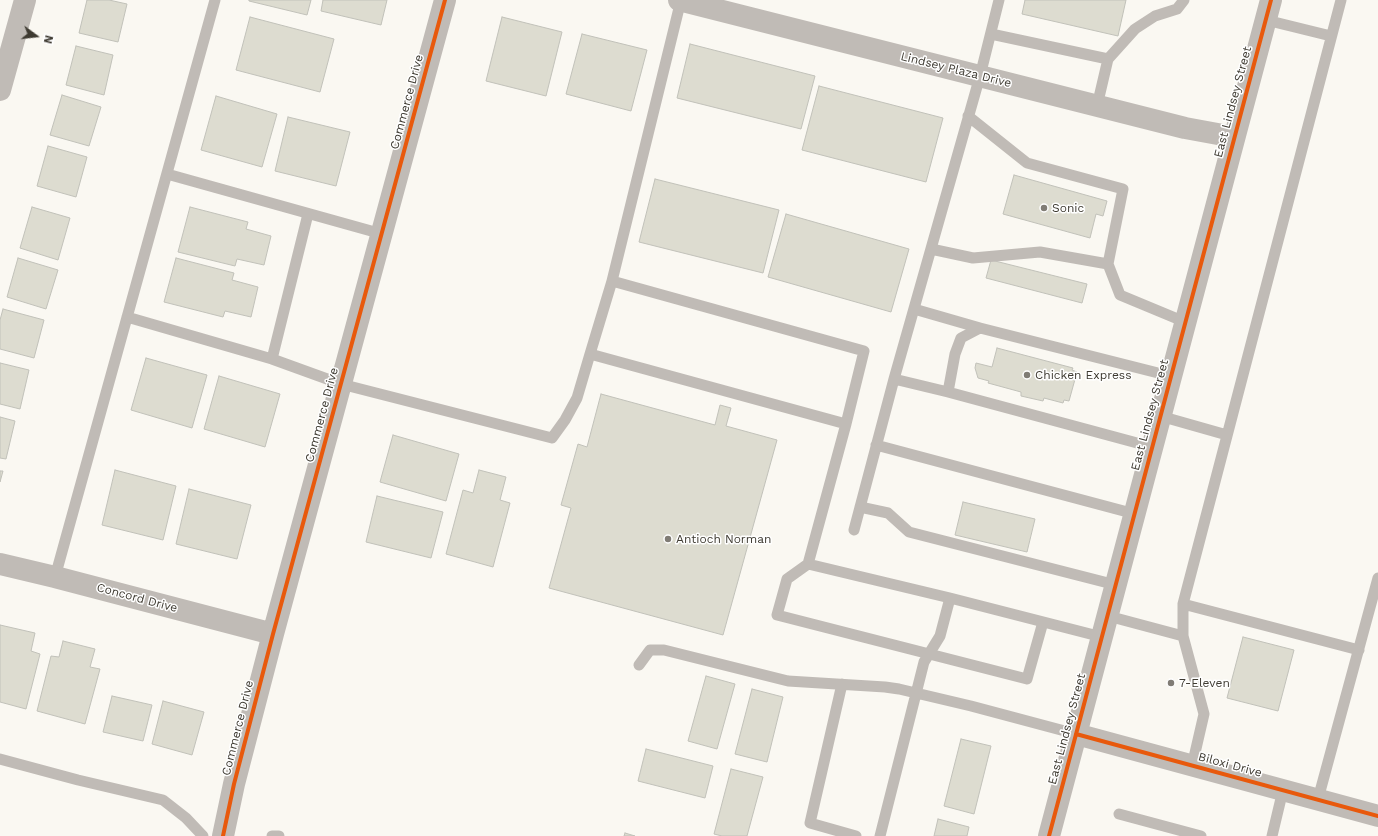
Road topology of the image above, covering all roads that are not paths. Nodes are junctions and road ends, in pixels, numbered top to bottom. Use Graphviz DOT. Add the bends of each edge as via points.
graph roads {
  1 [pos="25,0"];
  2 [pos="216,0"];
  3 [pos="445,0"];
  4 [pos="680,0"];
  5 [pos="999,0"];
  6 [pos="1184,0"];
  7 [pos="1341,0"];
  8 [pos="1268,10"];
  9 [pos="990,34"];
  10 [pos="1332,36"];
  11 [pos="1108,59"];
  12 [pos="980,76"];
  13 [pos="0,90"];
  14 [pos="1097,106"];
  15 [pos="968,116"];
  16 [pos="1234,137"];
  17 [pos="167,174"];
  18 [pos="308,214"];
  19 [pos="382,234"];
  20 [pos="931,249"];
  21 [pos="1108,264"];
  22 [pos="612,281"];
  23 [pos="914,309"];
  24 [pos="127,317"];
  25 [pos="1185,322"];
  26 [pos="980,328"];
  27 [pos="590,354"];
  28 [pos="272,360"];
  29 [pos="1170,376"];
  30 [pos="894,379"];
  31 [pos="341,384"];
  32 [pos="948,392"];
  33 [pos="1160,416"];
  34 [pos="846,424"];
  35 [pos="1227,435"];
  36 [pos="876,446"];
  37 [pos="1152,447"];
  38 [pos="860,507"];
  39 [pos="1135,514"];
  40 [pos="854,530"];
  41 [pos="0,564"];
  42 [pos="808,564"];
  43 [pos="55,576"];
  44 [pos="1378,578"];
  45 [pos="1116,585"];
  46 [pos="950,598"];
  47 [pos="1182,604"];
  48 [pos="1108,616"];
  49 [pos="1043,622"];
  50 [pos="273,634"];
  51 [pos="1183,636"];
  52 [pos="1102,638"];
  53 [pos="1358,650"];
  54 [pos="929,654"];
  55 [pos="639,665"];
  56 [pos="842,684"];
  57 [pos="915,693"];
  58 [pos="1076,734"];
  59 [pos="0,759"];
  60 [pos="1192,766"];
  61 [pos="1283,790"];
  62 [pos="1318,799"];
  63 [pos="1119,814"];
  64 [pos="1378,816"];
  65 [pos="202,836"];
  66 [pos="223,836"];
  67 [pos="272,836"];
  68 [pos="279,836"];
  69 [pos="856,836"];
  70 [pos="880,836"];
  71 [pos="1049,836"];
  72 [pos="1201,836"];
  73 [pos="1272,836"];
  1 -- 13 [label="street"];
  2 -- 17 [label="lane"];
  3 -- 19 [label="street, Commerce Drive"];
  4 -- 12 [label="street, Lindsey Plaza Drive"];
  4 -- 22 [label="lane"];
  5 -- 9 [label="lane"];
  6 -- 11 [label="lane" via="1177,9 1155,16 1135,28"];
  7 -- 10 [label="lane"];
  8 -- 10 [label="lane"];
  8 -- 16 [label="street, East Lindsey Street"];
  9 -- 11 [label="lane"];
  9 -- 12 [label="lane"];
  10 -- 35 [label="lane"];
  11 -- 14 [label="lane"];
  12 -- 14 [label="street, Lindsey Plaza Drive"];
  12 -- 15 [label="lane"];
  14 -- 16 [label="street, Lindsey Plaza Drive"];
  15 -- 20 [label="lane"];
  15 -- 21 [label="lane" via="1028,164 1124,189"];
  16 -- 25 [label="street, East Lindsey Street"];
  17 -- 18 [label="lane"];
  17 -- 24 [label="lane"];
  18 -- 19 [label="lane"];
  18 -- 28 [label="lane"];
  19 -- 31 [label="street, Commerce Drive"];
  20 -- 21 [label="lane" via="973,258 1040,252"];
  20 -- 23 [label="lane"];
  21 -- 25 [label="lane" via="1120,295"];
  22 -- 27 [label="lane"];
  22 -- 34 [label="lane" via="864,351"];
  23 -- 26 [label="lane"];
  23 -- 30 [label="lane"];
  24 -- 28 [label="lane"];
  24 -- 43 [label="lane"];
  25 -- 29 [label="street, East Lindsey Street"];
  26 -- 29 [label="lane"];
  26 -- 32 [label="lane" via="961,338 955,354"];
  27 -- 31 [label="lane" via="576,398 552,438"];
  27 -- 34 [label="lane"];
  28 -- 31 [label="lane"];
  29 -- 33 [label="street, East Lindsey Street"];
  30 -- 32 [label="lane"];
  30 -- 36 [label="lane"];
  31 -- 50 [label="street, Commerce Drive"];
  32 -- 37 [label="lane"];
  33 -- 35 [label="lane"];
  33 -- 37 [label="street, East Lindsey Street"];
  34 -- 42 [label="lane"];
  35 -- 47 [label="lane"];
  36 -- 38 [label="lane"];
  36 -- 39 [label="lane"];
  37 -- 39 [label="street, East Lindsey Street"];
  38 -- 40 [label="lane"];
  38 -- 45 [label="lane" via="888,513 909,532"];
  39 -- 45 [label="street, East Lindsey Street"];
  41 -- 43 [label="street, Concord Drive"];
  42 -- 46 [label="lane"];
  42 -- 54 [label="lane" via="788,579 777,615"];
  43 -- 50 [label="street, Concord Drive"];
  44 -- 53 [label="lane"];
  45 -- 48 [label="street, East Lindsey Street"];
  46 -- 49 [label="lane"];
  46 -- 54 [label="lane" via="940,636"];
  47 -- 51 [label="lane"];
  47 -- 53 [label="lane"];
  48 -- 51 [label="lane"];
  48 -- 52 [label="street, East Lindsey Street"];
  49 -- 52 [label="lane"];
  49 -- 54 [label="lane" via="1028,679"];
  50 -- 66 [label="street, Commerce Drive"];
  51 -- 60 [label="lane" via="1204,714"];
  52 -- 58 [label="street, East Lindsey Street"];
  53 -- 62 [label="lane"];
  54 -- 57 [label="lane" via="924,662"];
  55 -- 56 [label="lane" via="650,650 664,650 788,681"];
  56 -- 57 [label="lane" via="885,687"];
  56 -- 69 [label="lane" via="810,823"];
  57 -- 58 [label="lane"];
  57 -- 70 [label="lane"];
  58 -- 60 [label="street, Biloxi Drive"];
  58 -- 71 [label="street, East Lindsey Street"];
  59 -- 65 [label="lane" via="163,800 186,818"];
  60 -- 61 [label="street, Biloxi Drive"];
  61 -- 62 [label="street, Biloxi Drive"];
  61 -- 73 [label="lane"];
  62 -- 64 [label="street, Biloxi Drive"];
  63 -- 72 [label="lane"];
  67 -- 68 [label="lane"];
}
